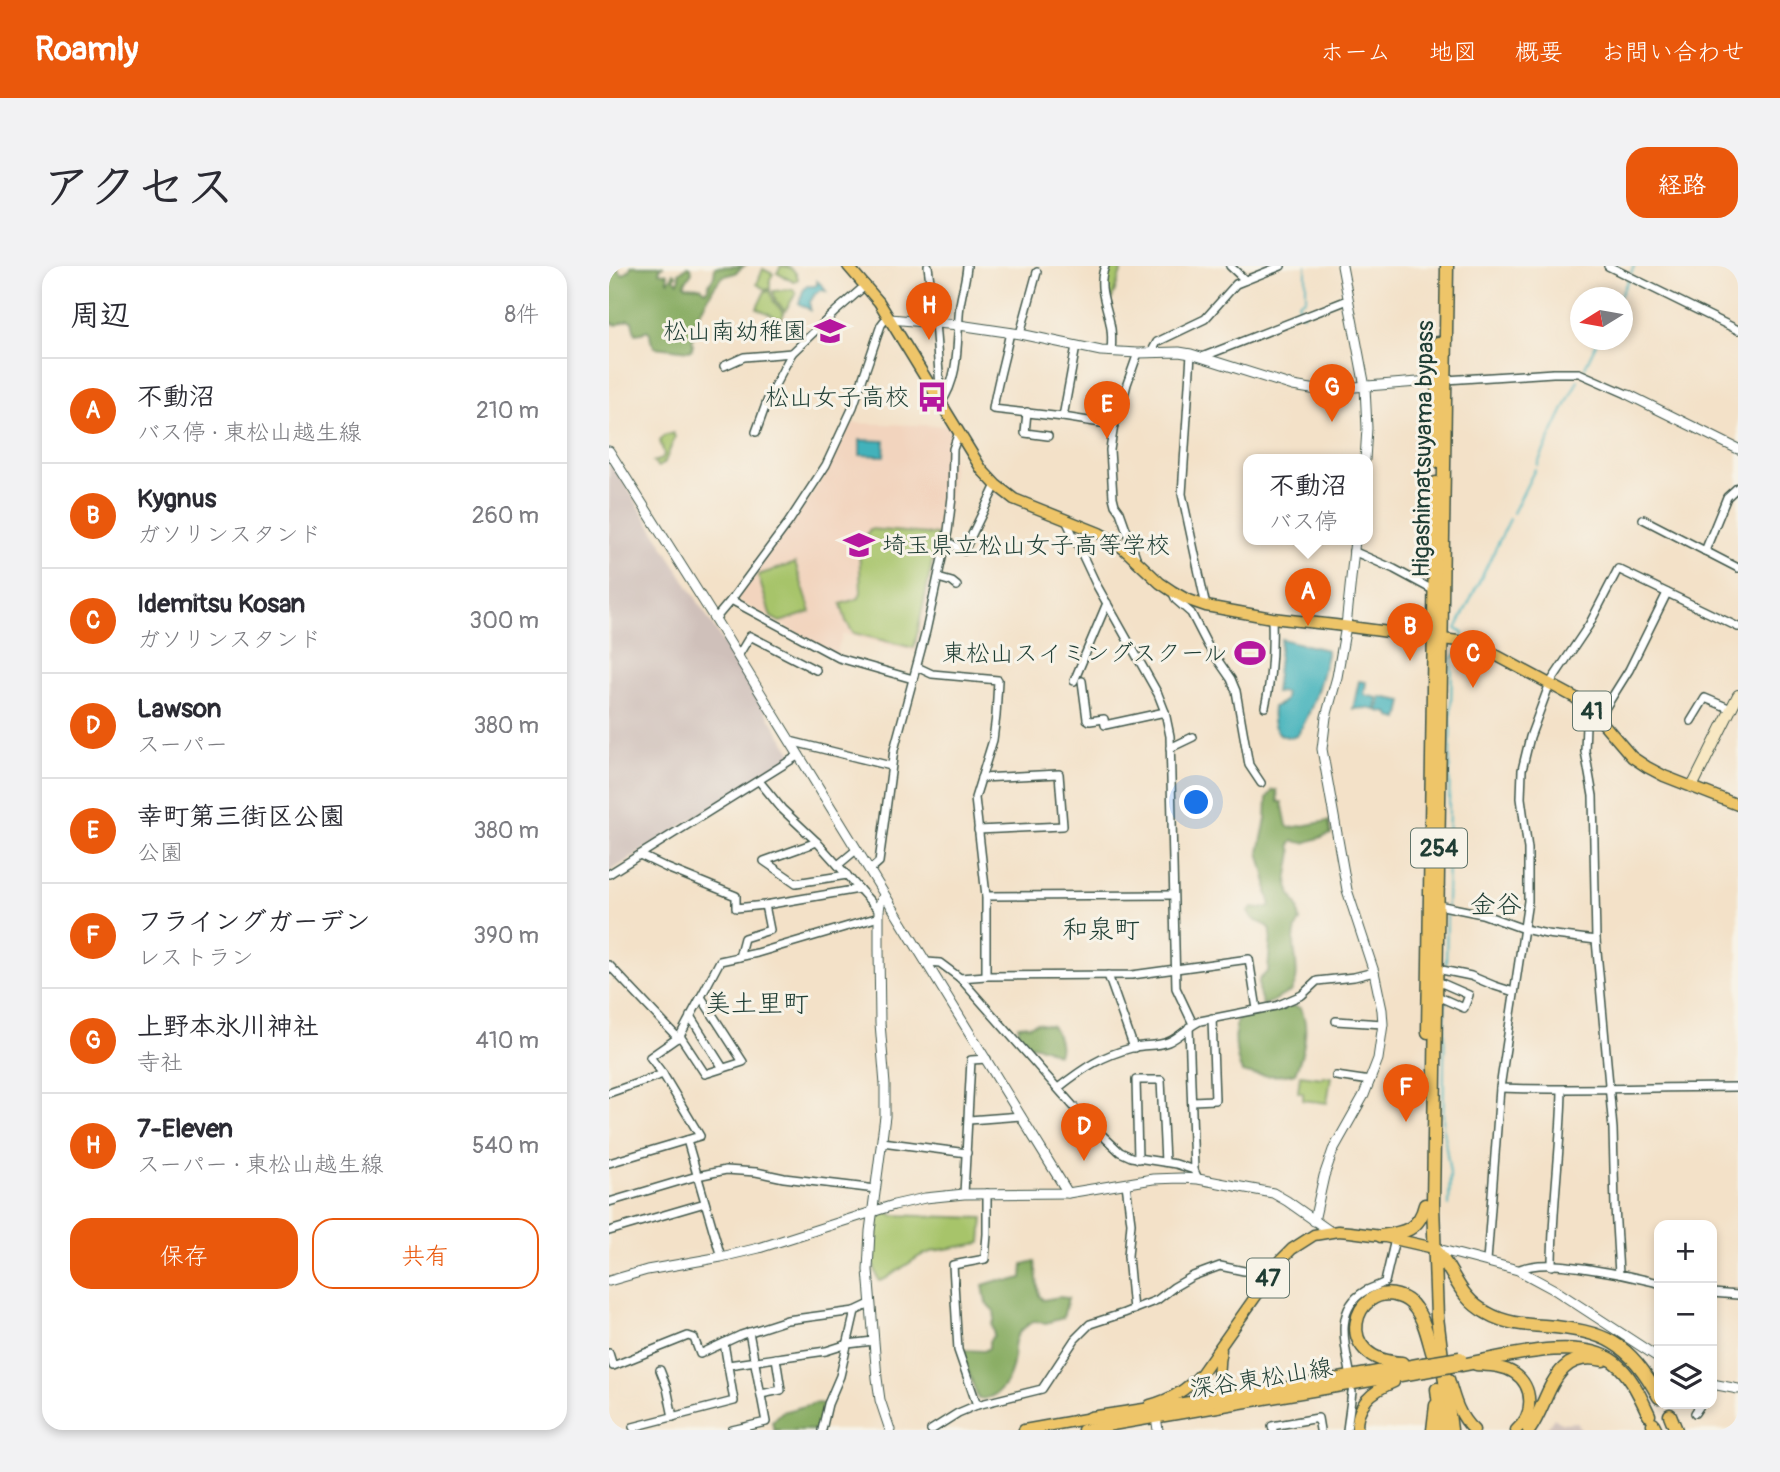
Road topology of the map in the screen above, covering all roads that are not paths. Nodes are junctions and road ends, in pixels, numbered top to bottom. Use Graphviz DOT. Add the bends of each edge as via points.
graph roads {
  1 [pos="848,266"];
  2 [pos="928,266"];
  3 [pos="967,266"];
  4 [pos="1105,266"];
  5 [pos="1230,266"];
  6 [pos="1280,266"];
  7 [pos="1342,266"];
  8 [pos="1439,266"];
  9 [pos="1447,266"];
  10 [pos="1608,266"];
  11 [pos="1037,272"];
  12 [pos="1245,279"];
  13 [pos="866,285"];
  14 [pos="1348,300"];
  15 [pos="890,319"];
  16 [pos="935,322"];
  17 [pos="959,325"];
  18 [pos="1738,330"];
  19 [pos="1015,333"];
  20 [pos="1076,346"];
  21 [pos="1111,352"];
  22 [pos="792,353"];
  23 [pos="1138,353"];
  24 [pos="1151,353"];
  25 [pos="1191,354"];
  26 [pos="1202,356"];
  27 [pos="724,366"];
  28 [pos="1441,380"];
  29 [pos="1365,387"];
  30 [pos="1629,395"];
  31 [pos="941,403"];
  32 [pos="1027,412"];
  33 [pos="1063,417"];
  34 [pos="1114,425"];
  35 [pos="756,432"];
  36 [pos="959,432"];
  37 [pos="1048,436"];
  38 [pos="1738,449"];
  39 [pos="609,451"];
  40 [pos="1365,454"];
  41 [pos="996,485"];
  42 [pos="1738,487"];
  43 [pos="1643,519"];
  44 [pos="1066,520"];
  45 [pos="946,541"];
  46 [pos="1354,545"];
  47 [pos="1353,551"];
  48 [pos="1705,551"];
  49 [pos="1137,561"];
  50 [pos="1738,568"];
  51 [pos="938,578"];
  52 [pos="957,586"];
  53 [pos="1433,590"];
  54 [pos="1172,591"];
  55 [pos="1667,593"];
  56 [pos="731,600"];
  57 [pos="1107,603"];
  58 [pos="1206,606"];
  59 [pos="1272,618"];
  60 [pos="715,619"];
  61 [pos="1346,626"];
  62 [pos="1738,627"];
  63 [pos="1437,638"];
  64 [pos="737,656"];
  65 [pos="917,667"];
  66 [pos="816,670"];
  67 [pos="913,679"];
  68 [pos="1551,683"];
  69 [pos="1738,695"];
  70 [pos="1265,707"];
  71 [pos="1731,709"];
  72 [pos="1590,710"];
  73 [pos="1165,712"];
  74 [pos="1599,719"];
  75 [pos="1691,721"];
  76 [pos="1193,737"];
  77 [pos="789,741"];
  78 [pos="1170,748"];
  79 [pos="799,755"];
  80 [pos="891,766"];
  81 [pos="981,778"];
  82 [pos="759,781"];
  83 [pos="1261,783"];
  84 [pos="1692,787"];
  85 [pos="1738,805"];
  86 [pos="978,830"];
  87 [pos="817,842"];
  88 [pos="856,850"];
  89 [pos="640,855"];
  90 [pos="838,865"];
  91 [pos="870,870"];
  92 [pos="609,874"];
  93 [pos="847,875"];
  94 [pos="859,889"];
  95 [pos="884,895"];
  96 [pos="1173,895"];
  97 [pos="986,896"];
  98 [pos="765,905"];
  99 [pos="1438,905"];
  100 [pos="879,914"];
  101 [pos="1524,929"];
  102 [pos="1595,940"];
  103 [pos="740,957"];
  104 [pos="926,962"];
  105 [pos="609,965"];
  106 [pos="1176,969"];
  107 [pos="1374,972"];
  108 [pos="1108,975"];
  109 [pos="1437,975"];
  110 [pos="986,976"];
  111 [pos="960,978"];
  112 [pos="1514,992"];
  113 [pos="701,996"];
  114 [pos="1437,996"];
  115 [pos="1257,1009"];
  116 [pos="690,1016"];
  117 [pos="1212,1018"];
  118 [pos="1336,1021"];
  119 [pos="1383,1024"];
  120 [pos="1191,1026"];
  121 [pos="679,1037"];
  122 [pos="1134,1048"];
  123 [pos="987,1059"];
  124 [pos="723,1068"];
  125 [pos="663,1074"];
  126 [pos="1336,1076"];
  127 [pos="1370,1081"];
  128 [pos="1738,1087"];
  129 [pos="1058,1088"];
  130 [pos="1500,1088"];
  131 [pos="1609,1089"];
  132 [pos="1562,1090"];
  133 [pos="609,1093"];
  134 [pos="1192,1101"];
  135 [pos="1021,1116"];
  136 [pos="969,1120"];
  137 [pos="687,1140"];
  138 [pos="882,1142"];
  139 [pos="967,1153"];
  140 [pos="1138,1159"];
  141 [pos="1165,1162"];
  142 [pos="609,1163"];
  143 [pos="1196,1175"];
  144 [pos="697,1176"];
  145 [pos="1126,1184"];
  146 [pos="876,1189"];
  147 [pos="1068,1193"];
  148 [pos="964,1194"];
  149 [pos="987,1194"];
  150 [pos="609,1202"];
  151 [pos="705,1203"];
  152 [pos="1425,1205"];
  153 [pos="873,1212"];
  154 [pos="1314,1221"];
  155 [pos="609,1231"];
  156 [pos="1331,1232"];
  157 [pos="1381,1236"];
  158 [pos="1395,1238"];
  159 [pos="1430,1247"];
  160 [pos="721,1257"];
  161 [pos="1487,1261"];
  162 [pos="1552,1266"];
  163 [pos="1518,1270"];
  164 [pos="1619,1274"];
  165 [pos="1269,1276"];
  166 [pos="609,1281"];
  167 [pos="1654,1282"];
  168 [pos="1717,1293"];
  169 [pos="1738,1295"];
  170 [pos="870,1304"];
  171 [pos="1133,1310"];
  172 [pos="855,1311"];
  173 [pos="749,1332"];
  174 [pos="873,1342"];
  175 [pos="724,1343"];
  176 [pos="848,1344"];
  177 [pos="1222,1344"];
  178 [pos="1436,1350"];
  179 [pos="609,1353"];
  180 [pos="1654,1355"];
  181 [pos="776,1358"];
  182 [pos="754,1361"];
  183 [pos="1461,1362"];
  184 [pos="728,1365"];
  185 [pos="1423,1368"];
  186 [pos="660,1370"];
  187 [pos="1350,1372"];
  188 [pos="1624,1372"];
  189 [pos="1646,1375"];
  190 [pos="1717,1385"];
  191 [pos="1437,1388"];
  192 [pos="1654,1389"];
  193 [pos="1738,1389"];
  194 [pos="1352,1392"];
  195 [pos="761,1394"];
  196 [pos="1220,1399"];
  197 [pos="977,1405"];
  198 [pos="1666,1409"];
  199 [pos="1698,1409"];
  200 [pos="1695,1413"];
  201 [pos="673,1416"];
  202 [pos="1156,1416"];
  203 [pos="1091,1418"];
  204 [pos="1653,1423"];
  205 [pos="1347,1429"];
  206 [pos="635,1430"];
  207 [pos="732,1430"];
  208 [pos="822,1430"];
  209 [pos="890,1430"];
  210 [pos="931,1430"];
  211 [pos="1024,1430"];
  212 [pos="1083,1430"];
  213 [pos="1159,1430"];
  214 [pos="1273,1430"];
  215 [pos="1320,1430"];
  216 [pos="1432,1430"];
  217 [pos="1443,1430"];
  218 [pos="1451,1430"];
  219 [pos="1474,1430"];
  220 [pos="1516,1430"];
  221 [pos="1529,1430"];
  222 [pos="1676,1430"];
  1 -- 13 [label="main road, 41"];
  2 -- 16 [label="street"];
  3 -- 17 [label="street"];
  4 -- 21 [label="street" via="1101,286 1111,325"];
  5 -- 12 [label="street"];
  6 -- 12 [label="street"];
  7 -- 14 [label="street"];
  8 -- 28 [label="highway, Higashimatsuyama bypass / 254"];
  9 -- 28 [label="highway, Higashimatsuyama bypass / 254"];
  10 -- 18 [label="street"];
  11 -- 19 [label="street"];
  12 -- 24 [label="street" via="1205,318 1157,342"];
  13 -- 15 [label="main road, 41"];
  13 -- 22 [label="street"];
  14 -- 26 [label="street"];
  14 -- 29 [label="street"];
  15 -- 16 [label="street"];
  15 -- 31 [label="main road, 41"];
  15 -- 56 [label="street" via="881,325 853,407 826,465"];
  16 -- 17 [label="street"];
  16 -- 31 [label="street"];
  17 -- 19 [label="street"];
  17 -- 31 [label="street" via="954,370"];
  19 -- 20 [label="street"];
  19 -- 32 [label="street" via="993,409"];
  20 -- 21 [label="street"];
  20 -- 33 [label="street"];
  21 -- 23 [label="street"];
  22 -- 27 [label="street" via="744,357"];
  22 -- 35 [label="street"];
  23 -- 24 [label="street"];
  23 -- 34 [label="street"];
  24 -- 25 [label="street"];
  25 -- 26 [label="street"];
  25 -- 58 [label="street" via="1182,494"];
  26 -- 29 [label="street" via="1307,389"];
  28 -- 29 [label="street"];
  28 -- 30 [label="street" via="1579,373"];
  28 -- 53 [label="highway, Higashimatsuyama bypass / 254"];
  28 -- 63 [label="highway, Higashimatsuyama bypass / 254"];
  29 -- 40 [label="street"];
  30 -- 38 [label="street"];
  31 -- 36 [label="main road, 41"];
  32 -- 33 [label="street"];
  32 -- 37 [label="street" via="1025,433"];
  33 -- 34 [label="street"];
  34 -- 49 [label="street" via="1110,450 1113,497"];
  36 -- 41 [label="main road, 41"];
  36 -- 45 [label="street" via="953,449"];
  39 -- 60 [label="street"];
  41 -- 44 [label="main road, 41" via="1014,499"];
  41 -- 45 [label="street" via="964,551"];
  42 -- 48 [label="street" via="1727,497"];
  43 -- 48 [label="street"];
  44 -- 49 [label="main road, 41" via="1112,540"];
  44 -- 57 [label="street"];
  45 -- 51 [label="street"];
  46 -- 47 [label="street"];
  47 -- 53 [label="street"];
  47 -- 61 [label="street"];
  48 -- 50 [label="street"];
  49 -- 54 [label="main road, 41"];
  51 -- 52 [label="street"];
  51 -- 65 [label="street"];
  53 -- 63 [label="highway, Higashimatsuyama bypass / 254"];
  54 -- 58 [label="main road, 41"];
  54 -- 83 [label="street" via="1191,613 1231,679 1249,765"];
  55 -- 62 [label="street"];
  55 -- 68 [label="street" via="1618,569"];
  55 -- 74 [label="street"];
  56 -- 60 [label="street"];
  56 -- 67 [label="street" via="838,658"];
  57 -- 73 [label="street"];
  57 -- 73 [label="street" via="1078,681 1087,719 1104,719 1105,725"];
  58 -- 59 [label="main road, 41"];
  59 -- 61 [label="main road, 41"];
  59 -- 70 [label="street" via="1271,684"];
  60 -- 64 [label="street"];
  61 -- 63 [label="main road, 41"];
  61 -- 107 [label="street" via="1322,749 1347,890"];
  63 -- 68 [label="main road, 41" via="1482,649"];
  63 -- 99 [label="highway, Higashimatsuyama bypass / 254"];
  63 -- 152 [label="highway, Higashimatsuyama bypass / 254"];
  64 -- 66 [label="street" via="750,636"];
  64 -- 77 [label="street"];
  65 -- 67 [label="street"];
  65 -- 81 [label="street" via="932,674 997,680 993,740"];
  67 -- 80 [label="street"];
  68 -- 72 [label="main road, 41"];
  68 -- 101 [label="street" via="1523,770 1521,798 1528,849"];
  69 -- 71 [label="main road"];
  71 -- 75 [label="street" via="1705,698"];
  71 -- 84 [label="main road"];
  72 -- 74 [label="main road, 41"];
  72 -- 102 [label="street" via="1584,751 1593,796"];
  73 -- 78 [label="street"];
  74 -- 84 [label="main road, 41" via="1632,757"];
  76 -- 78 [label="street"];
  77 -- 79 [label="street"];
  77 -- 80 [label="street"];
  78 -- 96 [label="street"];
  79 -- 82 [label="street"];
  79 -- 88 [label="street"];
  80 -- 91 [label="street" via="881,856"];
  81 -- 86 [label="street" via="975,798"];
  81 -- 86 [label="street" via="1059,774 1063,827"];
  82 -- 87 [label="street"];
  82 -- 89 [label="street"];
  84 -- 85 [label="main road, 41"];
  86 -- 97 [label="street"];
  87 -- 90 [label="street"];
  87 -- 93 [label="street" via="764,861 796,883"];
  88 -- 90 [label="street"];
  88 -- 91 [label="street"];
  89 -- 92 [label="street"];
  89 -- 98 [label="street" via="736,896 736,908"];
  90 -- 93 [label="street"];
  91 -- 95 [label="street"];
  93 -- 94 [label="street"];
  94 -- 98 [label="street"];
  94 -- 100 [label="street"];
  95 -- 100 [label="street"];
  95 -- 104 [label="street"];
  96 -- 97 [label="street"];
  96 -- 106 [label="street"];
  97 -- 110 [label="street"];
  98 -- 103 [label="street" via="770,930 744,938"];
  99 -- 101 [label="street"];
  99 -- 109 [label="highway, Higashimatsuyama bypass / 254"];
  100 -- 103 [label="street"];
  100 -- 138 [label="street" via="885,1095"];
  101 -- 102 [label="street"];
  101 -- 112 [label="street"];
  102 -- 131 [label="street"];
  103 -- 113 [label="street" via="720,961"];
  104 -- 111 [label="street" via="940,963"];
  104 -- 123 [label="street"];
  105 -- 121 [label="street"];
  106 -- 108 [label="street"];
  106 -- 115 [label="street" via="1248,959"];
  106 -- 120 [label="street" via="1176,992"];
  107 -- 115 [label="street" via="1317,981 1297,998"];
  107 -- 119 [label="street"];
  108 -- 110 [label="street"];
  108 -- 122 [label="street"];
  109 -- 112 [label="street" via="1471,976"];
  109 -- 114 [label="highway, Higashimatsuyama bypass / 254"];
  109 -- 114 [label="street" via="1469,995 1464,1008"];
  110 -- 111 [label="street"];
  111 -- 129 [label="street"];
  112 -- 130 [label="street"];
  113 -- 116 [label="street"];
  113 -- 124 [label="street" via="743,1062"];
  114 -- 159 [label="highway, Higashimatsuyama bypass / 254"];
  115 -- 117 [label="street"];
  116 -- 121 [label="street"];
  116 -- 124 [label="street"];
  117 -- 120 [label="street"];
  117 -- 134 [label="street" via="1215,1100"];
  118 -- 119 [label="street"];
  119 -- 127 [label="street"];
  120 -- 122 [label="street" via="1165,1043"];
  120 -- 134 [label="street"];
  121 -- 124 [label="street" via="705,1074"];
  121 -- 125 [label="street" via="650,1057"];
  122 -- 129 [label="street" via="1094,1062"];
  123 -- 135 [label="street"];
  123 -- 136 [label="street" via="971,1060"];
  125 -- 133 [label="street"];
  125 -- 137 [label="street" via="700,1136"];
  126 -- 127 [label="street"];
  127 -- 154 [label="street" via="1333,1150"];
  128 -- 131 [label="street"];
  129 -- 140 [label="street" via="1102,1137"];
  130 -- 132 [label="street"];
  130 -- 161 [label="street"];
  131 -- 132 [label="street"];
  131 -- 164 [label="street"];
  132 -- 162 [label="street"];
  134 -- 143 [label="street"];
  135 -- 136 [label="street"];
  135 -- 147 [label="street"];
  136 -- 139 [label="street"];
  137 -- 142 [label="street"];
  137 -- 144 [label="street"];
  138 -- 139 [label="street"];
  138 -- 146 [label="street"];
  139 -- 148 [label="street"];
  140 -- 141 [label="street"];
  140 -- 141 [label="street" via="1136,1080 1161,1080"];
  141 -- 143 [label="street"];
  143 -- 145 [label="street"];
  143 -- 154 [label="street" via="1273,1193"];
  144 -- 146 [label="street" via="742,1170"];
  144 -- 150 [label="street"];
  144 -- 151 [label="street"];
  145 -- 147 [label="street"];
  145 -- 171 [label="street"];
  146 -- 153 [label="street"];
  147 -- 149 [label="street"];
  148 -- 149 [label="street"];
  148 -- 153 [label="street" via="925,1198"];
  149 -- 197 [label="street" via="985,1259 953,1265 958,1350"];
  151 -- 155 [label="street"];
  151 -- 160 [label="street"];
  152 -- 157 [label="highway" via="1412,1228"];
  152 -- 159 [label="highway, Higashimatsuyama bypass / 254"];
  153 -- 160 [label="street"];
  153 -- 170 [label="street" via="868,1257"];
  154 -- 156 [label="street"];
  156 -- 157 [label="main road, 深谷東松山線 / 47"];
  156 -- 165 [label="main road, 深谷東松山線 / 47" via="1303,1241"];
  157 -- 158 [label="main road, 深谷東松山線 / 47"];
  158 -- 159 [label="main road, 深谷東松山線 / 47"];
  158 -- 187 [label="street" via="1385,1282 1360,1294 1345,1316"];
  159 -- 161 [label="street"];
  159 -- 178 [label="highway, Higashimatsuyama bypass / 254"];
  159 -- 189 [label="highway" via="1450,1267 1465,1295 1486,1313 1512,1323 1604,1337 1627,1352"];
  160 -- 166 [label="street"];
  161 -- 163 [label="street"];
  162 -- 163 [label="street"];
  162 -- 164 [label="street"];
  163 -- 180 [label="street"];
  164 -- 167 [label="street"];
  165 -- 171 [label="street" via="1220,1266"];
  165 -- 177 [label="main road, 深谷東松山線 / 47"];
  168 -- 169 [label="street"];
  170 -- 172 [label="street"];
  170 -- 174 [label="street"];
  171 -- 197 [label="street" via="1084,1329 1042,1388"];
  172 -- 173 [label="street" via="787,1320"];
  172 -- 176 [label="street"];
  173 -- 175 [label="street"];
  173 -- 182 [label="street"];
  174 -- 176 [label="street"];
  174 -- 209 [label="street" via="880,1400"];
  175 -- 179 [label="street" via="700,1354 694,1338 688,1336 613,1366"];
  175 -- 184 [label="street"];
  176 -- 181 [label="street"];
  176 -- 208 [label="street"];
  177 -- 196 [label="main road, 深谷東松山線 / 47" via="1217,1379"];
  177 -- 203 [label="main road, 深谷東松山線 / 47" via="1191,1385 1168,1400"];
  178 -- 185 [label="highway" via="1409,1302 1384,1295 1361,1309 1356,1325 1365,1351 1382,1361"];
  178 -- 191 [label="highway, Higashimatsuyama bypass / 254"];
  178 -- 218 [label="highway, Higashimatsuyama bypass / 254"];
  178 -- 219 [label="main road" via="1463,1418"];
  181 -- 182 [label="street"];
  181 -- 195 [label="street" via="781,1390"];
  182 -- 184 [label="street"];
  182 -- 195 [label="street"];
  183 -- 185 [label="highway, bridge"];
  183 -- 188 [label="highway" via="1580,1349 1604,1356"];
  183 -- 189 [label="highway" via="1541,1344 1592,1343 1619,1353"];
  183 -- 220 [label="main road" via="1496,1367 1523,1381 1529,1410"];
  184 -- 201 [label="street" via="734,1401"];
  185 -- 196 [label="highway"];
  185 -- 202 [label="main road, 深谷東松山線"];
  185 -- 205 [label="main road" via="1373,1392"];
  186 -- 201 [label="street"];
  188 -- 204 [label="highway"];
  188 -- 221 [label="highway" via="1599,1359 1563,1368"];
  189 -- 192 [label="highway"];
  190 -- 193 [label="street"];
  191 -- 216 [label="main road"];
  191 -- 217 [label="highway, Higashimatsuyama bypass / 254"];
  194 -- 205 [label="street"];
  195 -- 207 [label="street" via="766,1422"];
  196 -- 203 [label="highway"];
  197 -- 210 [label="street"];
  198 -- 222 [label="highway"];
  199 -- 200 [label="street"];
  201 -- 206 [label="street" via="633,1427"];
  202 -- 212 [label="main road, 深谷東松山線"];
  202 -- 213 [label="street"];
  203 -- 211 [label="main road, 深谷東松山線 / 47"];
  214 -- 215 [label="street" via="1272,1426 1318,1418"];
}
